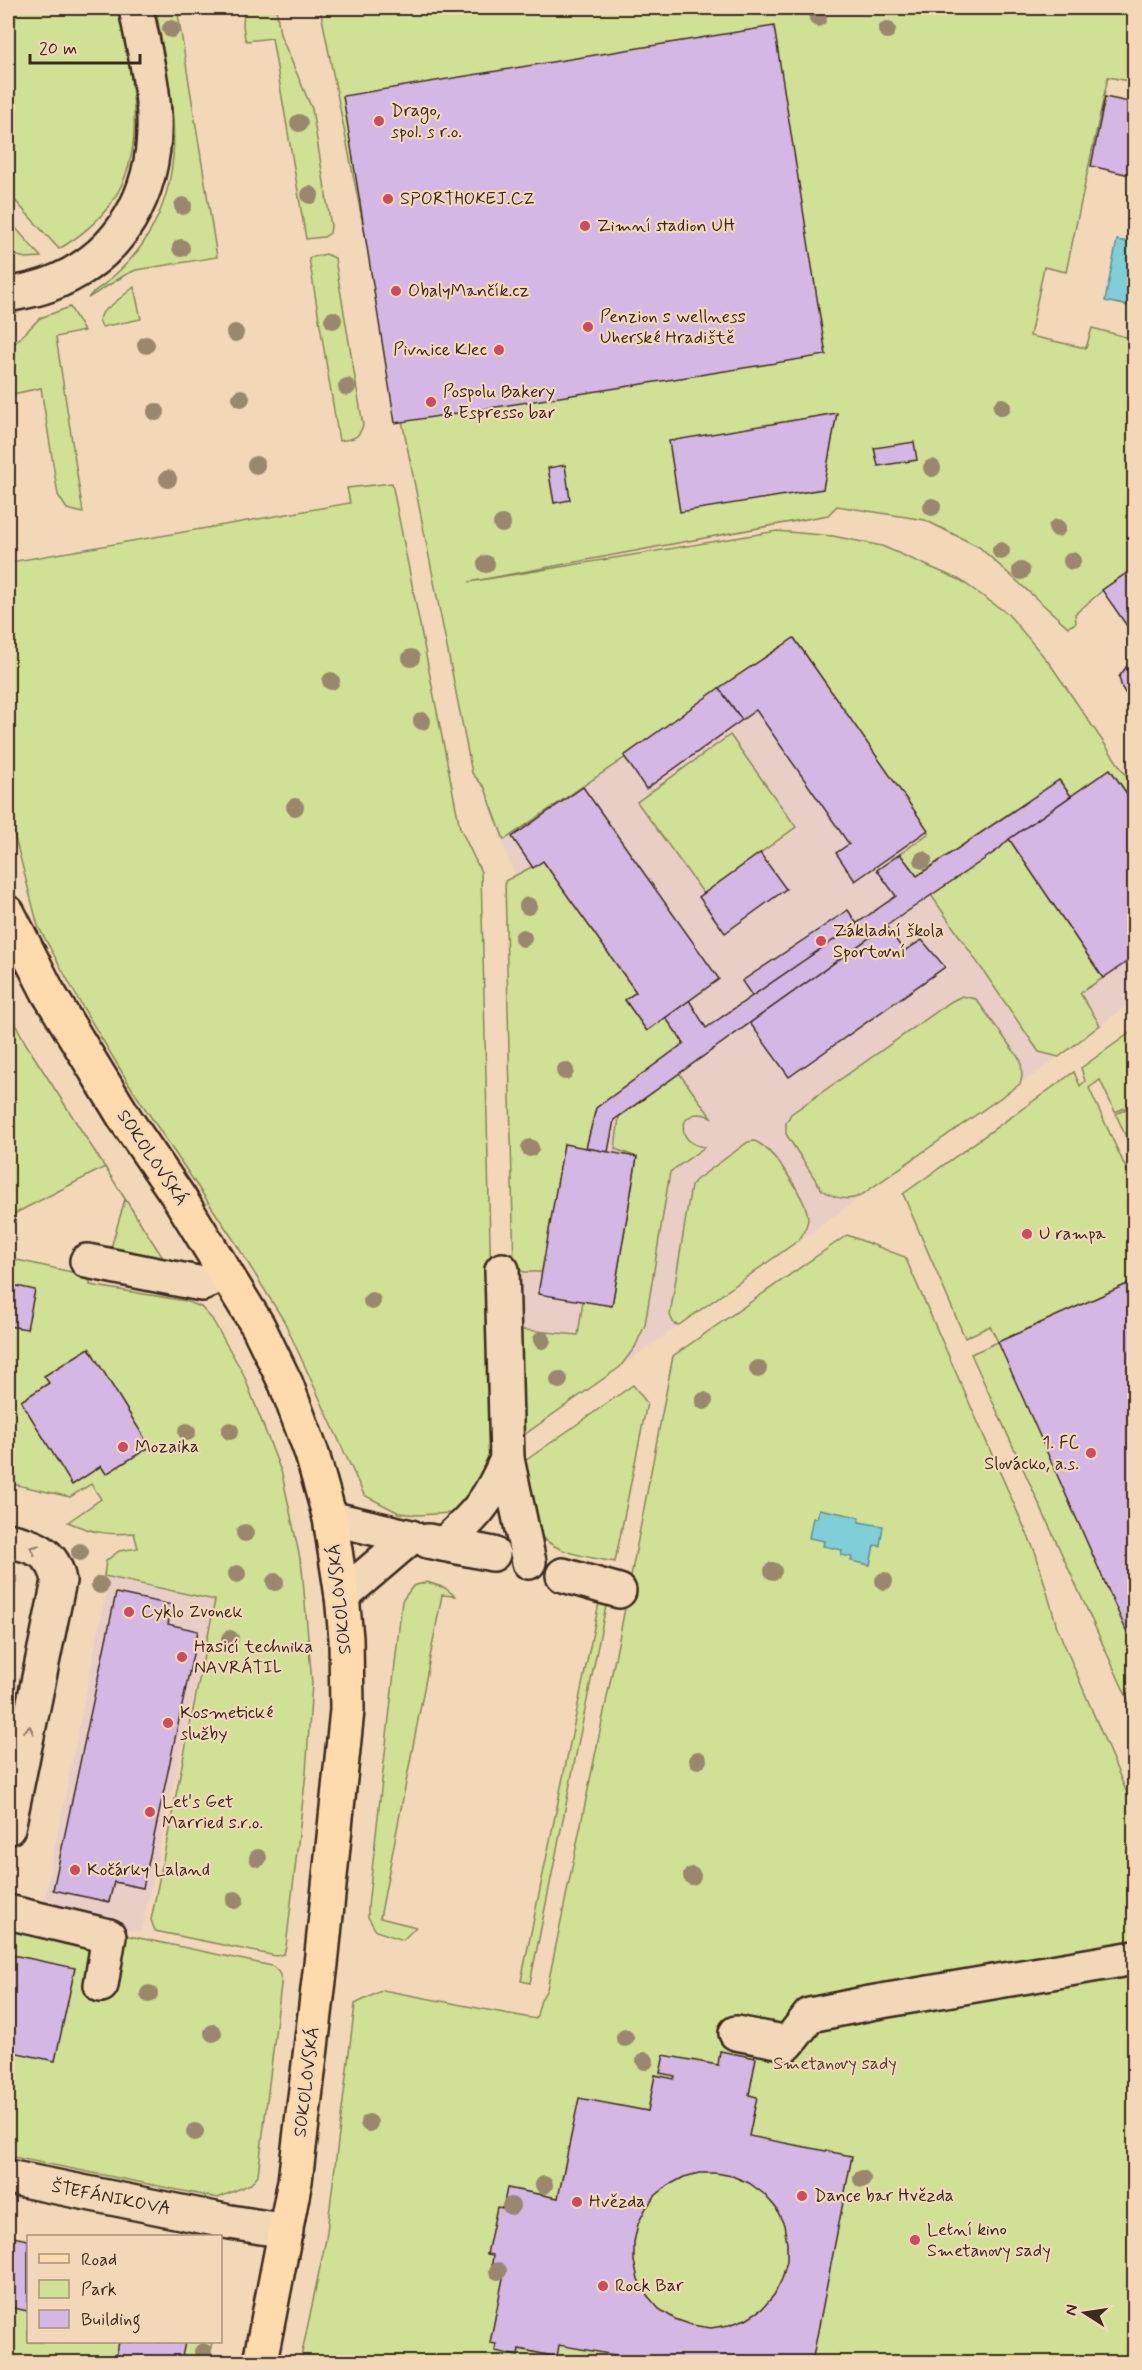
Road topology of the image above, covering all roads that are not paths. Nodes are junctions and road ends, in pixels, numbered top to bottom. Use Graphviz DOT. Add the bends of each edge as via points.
graph roads {
  1 [pos="136,8"];
  2 [pos="8,295"];
  3 [pos="8,913"];
  4 [pos="87,1261"];
  5 [pos="502,1270"];
  6 [pos="214,1278"];
  7 [pos="507,1459"];
  8 [pos="330,1518"];
  9 [pos="411,1537"];
  10 [pos="8,1540"];
  11 [pos="444,1544"];
  12 [pos="493,1554"];
  13 [pos="529,1562"];
  14 [pos="563,1575"];
  15 [pos="619,1591"];
  16 [pos="342,1596"];
  17 [pos="8,1828"];
  18 [pos="8,1912"];
  19 [pos="1134,1958"];
  20 [pos="102,1985"];
  21 [pos="735,2033"];
  22 [pos="8,2177"];
  23 [pos="286,2231"];
  24 [pos="260,2362"];
  1 -- 2 [label="street" via="154,114 154,148 141,200 109,248 89,263 48,285"];
  3 -- 6 [label="main road, SOKOLOVSKÁ" via="48,992 126,1120 180,1199"];
  4 -- 6 [label="street"];
  5 -- 7 [label="street"];
  6 -- 8 [label="main road, SOKOLOVSKÁ" via="258,1326 286,1384"];
  7 -- 11 [label="street" via="483,1506"];
  7 -- 13 [label="street"];
  8 -- 9 [label="street"];
  8 -- 16 [label="main road, SOKOLOVSKÁ"];
  9 -- 11 [label="street"];
  9 -- 16 [label="street"];
  17 -- 10 [label="street, one-way" via="58,1581 54,1566 43,1553"];
  11 -- 12 [label="street"];
  14 -- 15 [label="street"];
  16 -- 23 [label="main road, SOKOLOVSKÁ" via="347,1679 345,1733 321,1964"];
  18 -- 20 [label="street" via="109,1936"];
  19 -- 21 [label="street" via="810,2015 788,2043"];
  22 -- 23 [label="street, ŠTEFÁNIKOVA"];
  23 -- 24 [label="main road, SOKOLOVSKÁ"];
}
